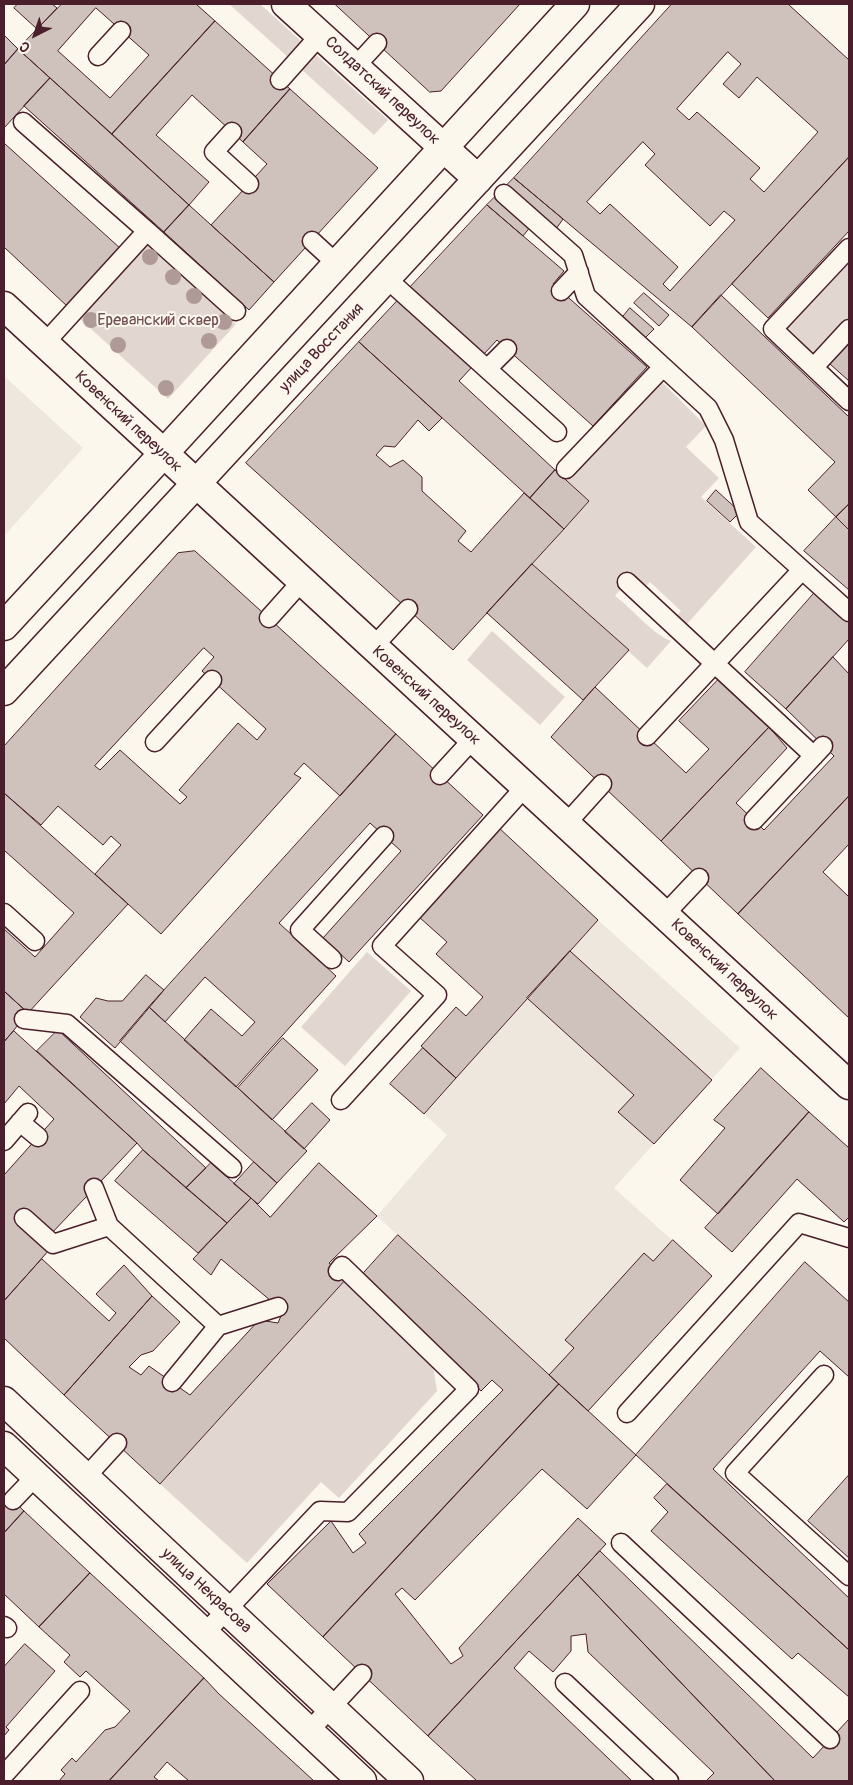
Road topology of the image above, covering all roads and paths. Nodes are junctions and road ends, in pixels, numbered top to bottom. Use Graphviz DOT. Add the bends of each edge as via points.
graph roads {
  1 [pos="286,4"];
  2 [pos="575,4"];
  3 [pos="640,4"];
  4 [pos="121,30"];
  5 [pos="320,35"];
  6 [pos="378,43"];
  7 [pos="98,56"];
  8 [pos="355,67"];
  9 [pos="280,80"];
  10 [pos="23,122"];
  11 [pos="232,132"];
  12 [pos="444,148"];
  13 [pos="249,184"];
  14 [pos="491,185"];
  15 [pos="147,231"];
  16 [pos="312,241"];
  17 [pos="849,248"];
  18 [pos="337,264"];
  19 [pos="579,272"];
  20 [pos="386,278"];
  21 [pos="561,291"];
  22 [pos="4,306"];
  23 [pos="236,311"];
  24 [pos="849,329"];
  25 [pos="44,344"];
  26 [pos="507,348"];
  27 [pos="663,367"];
  28 [pos="814,367"];
  29 [pos="487,369"];
  30 [pos="849,401"];
  31 [pos="557,432"];
  32 [pos="163,454"];
  33 [pos="566,469"];
  34 [pos="196,484"];
  35 [pos="802,570"];
  36 [pos="302,581"];
  37 [pos="627,582"];
  38 [pos="408,609"];
  39 [pos="849,612"];
  40 [pos="269,618"];
  41 [pos="4,626"];
  42 [pos="373,647"];
  43 [pos="715,664"];
  44 [pos="212,680"];
  45 [pos="4,691"];
  46 [pos="647,736"];
  47 [pos="473,739"];
  48 [pos="155,742"];
  49 [pos="440,775"];
  50 [pos="602,784"];
  51 [pos="525,787"];
  52 [pos="754,820"];
  53 [pos="566,824"];
  54 [pos="384,836"];
  55 [pos="699,878"];
  56 [pos="4,913"];
  57 [pos="664,915"];
  58 [pos="35,941"];
  59 [pos="332,959"];
  60 [pos="24,1019"];
  61 [pos="849,1085"];
  62 [pos="341,1100"];
  63 [pos="38,1137"];
  64 [pos="4,1140"];
  65 [pos="232,1168"];
  66 [pos="94,1188"];
  67 [pos="109,1226"];
  68 [pos="30,1227"];
  69 [pos="849,1238"];
  70 [pos="338,1271"];
  71 [pos="278,1307"];
  72 [pos="218,1326"];
  73 [pos="824,1375"];
  74 [pos="172,1382"];
  75 [pos="4,1402"];
  76 [pos="627,1414"];
  77 [pos="117,1444"];
  78 [pos="4,1446"];
  79 [pos="36,1476"];
  80 [pos="86,1478"];
  81 [pos="12,1500"];
  82 [pos="621,1543"];
  83 [pos="849,1576"];
  84 [pos="226,1610"];
  85 [pos="204,1634"];
  86 [pos="362,1674"];
  87 [pos="565,1683"];
  88 [pos="80,1691"];
  89 [pos="331,1708"];
  90 [pos="309,1731"];
  91 [pos="830,1739"];
  92 [pos="4,1775"];
  93 [pos="362,1781"];
  94 [pos="409,1781"];
  95 [pos="669,1781"];
  1 -- 5 [label="street, Солдатский переулок"];
  2 -- 12 [label="street"];
  3 -- 14 [label="street, улица Восстания"];
  4 -- 7 [label="lane"];
  5 -- 8 [label="street, Солдатский переулок"];
  5 -- 9 [label="lane"];
  6 -- 8 [label="lane"];
  8 -- 12 [label="street, Солдатский переулок"];
  10 -- 15 [label="lane"];
  11 -- 13 [label="lane" via="214,152"];
  12 -- 14 [label="street, Солдатский переулок"];
  12 -- 18 [label="street"];
  14 -- 19 [label="lane" via="573,255"];
  14 -- 20 [label="street, улица Восстания"];
  15 -- 23 [label="lane"];
  15 -- 25 [label="lane"];
  16 -- 18 [label="lane"];
  17 -- 28 [label="lane" via="773,329"];
  18 -- 32 [label="street"];
  19 -- 21 [label="lane"];
  19 -- 27 [label="lane" via="586,296"];
  20 -- 29 [label="lane"];
  20 -- 34 [label="street, улица Восстания"];
  22 -- 25 [label="street, Ковенский переулок"];
  24 -- 28 [label="lane"];
  25 -- 32 [label="street, Ковенский переулок"];
  26 -- 29 [label="lane"];
  27 -- 33 [label="lane"];
  27 -- 35 [label="lane" via="708,408 724,440 749,522"];
  28 -- 30 [label="lane"];
  29 -- 31 [label="lane"];
  32 -- 34 [label="street, Ковенский переулок"];
  32 -- 41 [label="street"];
  34 -- 36 [label="street, Ковенский переулок"];
  34 -- 45 [label="street, улица Восстания"];
  35 -- 39 [label="lane"];
  35 -- 43 [label="lane"];
  36 -- 40 [label="lane"];
  36 -- 42 [label="street, Ковенский переулок"];
  37 -- 43 [label="lane"];
  38 -- 42 [label="lane"];
  42 -- 47 [label="street, Ковенский переулок"];
  43 -- 46 [label="lane"];
  43 -- 52 [label="lane" via="819,751"];
  44 -- 48 [label="lane"];
  47 -- 49 [label="lane"];
  47 -- 51 [label="street, Ковенский переулок"];
  50 -- 53 [label="lane"];
  51 -- 53 [label="street, Ковенский переулок"];
  51 -- 62 [label="lane" via="382,946 437,995"];
  53 -- 57 [label="street, Ковенский переулок"];
  54 -- 59 [label="lane" via="300,930"];
  55 -- 57 [label="lane"];
  56 -- 58 [label="lane"];
  57 -- 61 [label="street, Ковенский переулок"];
  60 -- 65 [label="lane" via="67,1024"];
  63 -- 64 [label="lane" via="24,1117"];
  66 -- 67 [label="lane"];
  67 -- 68 [label="lane" via="53,1244"];
  67 -- 72 [label="lane"];
  69 -- 76 [label="lane" via="799,1223"];
  70 -- 84 [label="lane" via="342,1266 469,1389 348,1512 320,1511"];
  71 -- 72 [label="lane"];
  72 -- 74 [label="lane"];
  73 -- 83 [label="lane" via="735,1473"];
  75 -- 80 [label="street, улица Некрасова"];
  77 -- 80 [label="lane"];
  78 -- 79 [label="street, улица Некрасова"];
  79 -- 81 [label="lane"];
  79 -- 85 [label="street, улица Некрасова"];
  80 -- 84 [label="street, улица Некрасова"];
  82 -- 91 [label="lane"];
  84 -- 85 [label="lane"];
  84 -- 89 [label="street, улица Некрасова"];
  85 -- 90 [label="street, улица Некрасова"];
  86 -- 89 [label="lane"];
  87 -- 95 [label="lane"];
  88 -- 92 [label="lane"];
  89 -- 90 [label="lane"];
  89 -- 94 [label="street, улица Некрасова"];
  90 -- 93 [label="street, улица Некрасова"];
}
